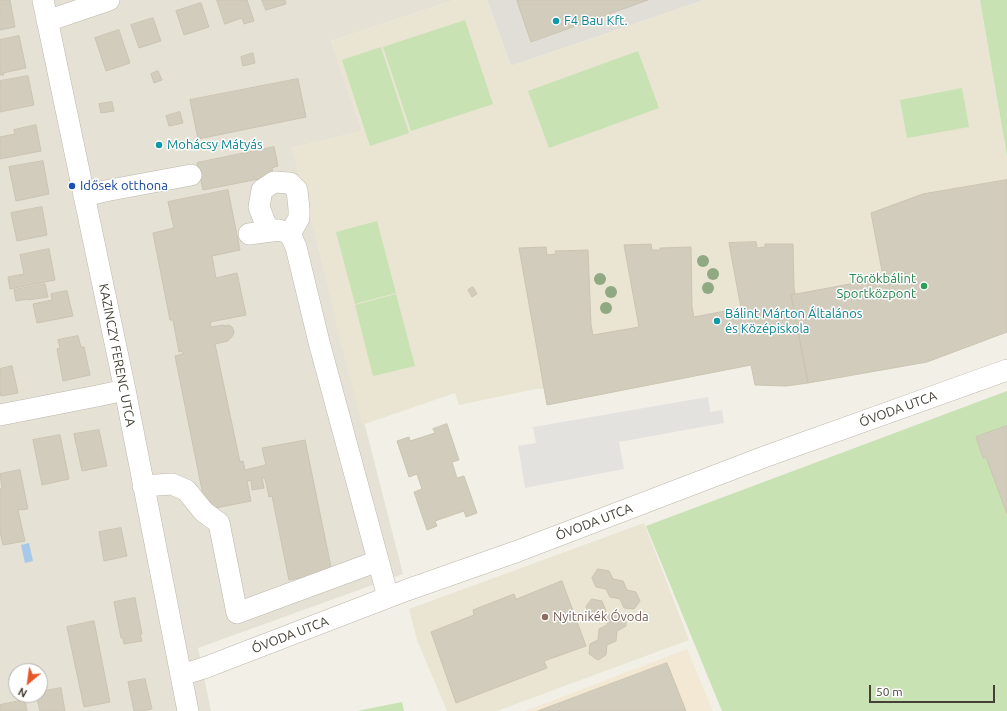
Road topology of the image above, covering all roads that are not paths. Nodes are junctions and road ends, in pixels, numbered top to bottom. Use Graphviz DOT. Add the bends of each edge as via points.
graph roads {
  1 [pos="43,0"];
  2 [pos="109,0"];
  3 [pos="47,21"];
  4 [pos="191,175"];
  5 [pos="84,196"];
  6 [pos="248,234"];
  7 [pos="1007,370"];
  8 [pos="125,390"];
  9 [pos="0,415"];
  10 [pos="143,486"];
  11 [pos="378,561"];
  12 [pos="388,597"];
  13 [pos="181,676"];
  14 [pos="188,711"];
  1 -- 3 [label="street, KAZINCZY FERENC UTCA"];
  2 -- 3 [label="street"];
  3 -- 5 [label="street, KAZINCZY FERENC UTCA"];
  4 -- 5 [label="street"];
  5 -- 8 [label="street, KAZINCZY FERENC UTCA"];
  6 -- 11 [label="street" via="281,232 296,247"];
  7 -- 12 [label="street, ÓVODA UTCA" via="757,460 518,552"];
  8 -- 9 [label="street"];
  8 -- 10 [label="street, KAZINCZY FERENC UTCA"];
  10 -- 11 [label="street" via="172,484 186,490 204,512 219,523 237,613"];
  10 -- 13 [label="street, KAZINCZY FERENC UTCA"];
  11 -- 12 [label="street"];
  12 -- 13 [label="street, ÓVODA UTCA"];
  13 -- 14 [label="street, KAZINCZY FERENC UTCA"];
}
